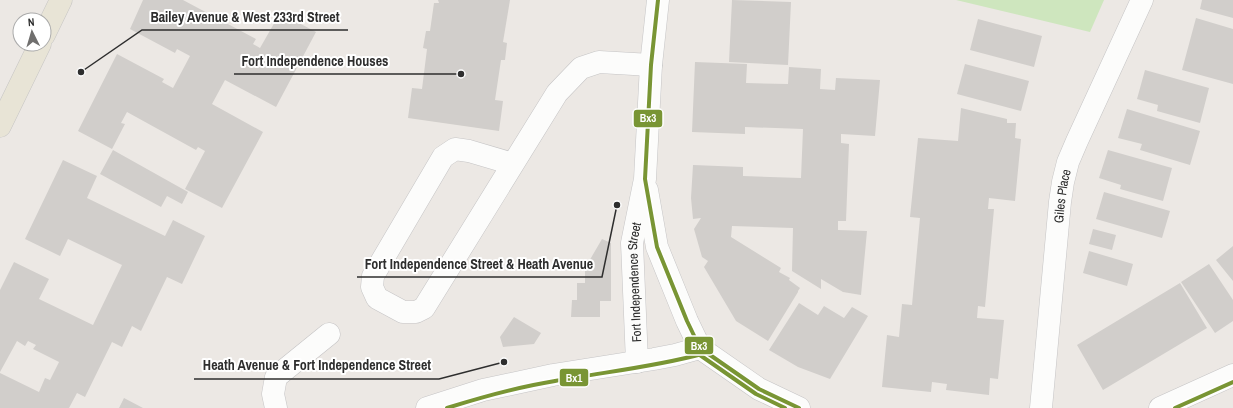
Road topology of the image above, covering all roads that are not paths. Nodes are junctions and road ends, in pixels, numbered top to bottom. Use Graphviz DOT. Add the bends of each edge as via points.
graph roads {
  1 [pos="61,0"];
  2 [pos="658,0"];
  3 [pos="1142,0"];
  4 [pos="52,19"];
  5 [pos="36,52"];
  6 [pos="651,66"];
  7 [pos="0,126"];
  8 [pos="513,164"];
  9 [pos="645,178"];
  10 [pos="329,334"];
  11 [pos="700,348"];
  12 [pos="637,362"];
  13 [pos="1233,375"];
  14 [pos="276,408"];
  15 [pos="427,408"];
  16 [pos="799,408"];
  17 [pos="1041,408"];
  18 [pos="1160,408"];
  1 -- 4 [label="main road"];
  2 -- 6 [label="street, Fort Independence Street"];
  3 -- 17 [label="street, Giles Place" via="1077,141 1063,182"];
  5 -- 7 [label="main road"];
  6 -- 8 [label="street" via="599,62 581,68 556,93"];
  6 -- 9 [label="street, Fort Independence Street"];
  8 -- 8 [label="street" via="424,308 416,312 403,312 377,298 372,287 373,276 443,157 455,149"];
  9 -- 11 [label="street, Fort Independence Street" via="657,247"];
  9 -- 12 [label="street, Fort Independence Street" via="632,243"];
  10 -- 14 [label="street" via="276,378 273,394"];
  11 -- 12 [label="street"];
  11 -- 16 [label="street, Fort Independence Street" via="759,389"];
  12 -- 15 [label="street" via="553,375 483,390"];
  13 -- 18 [label="street"];
}
